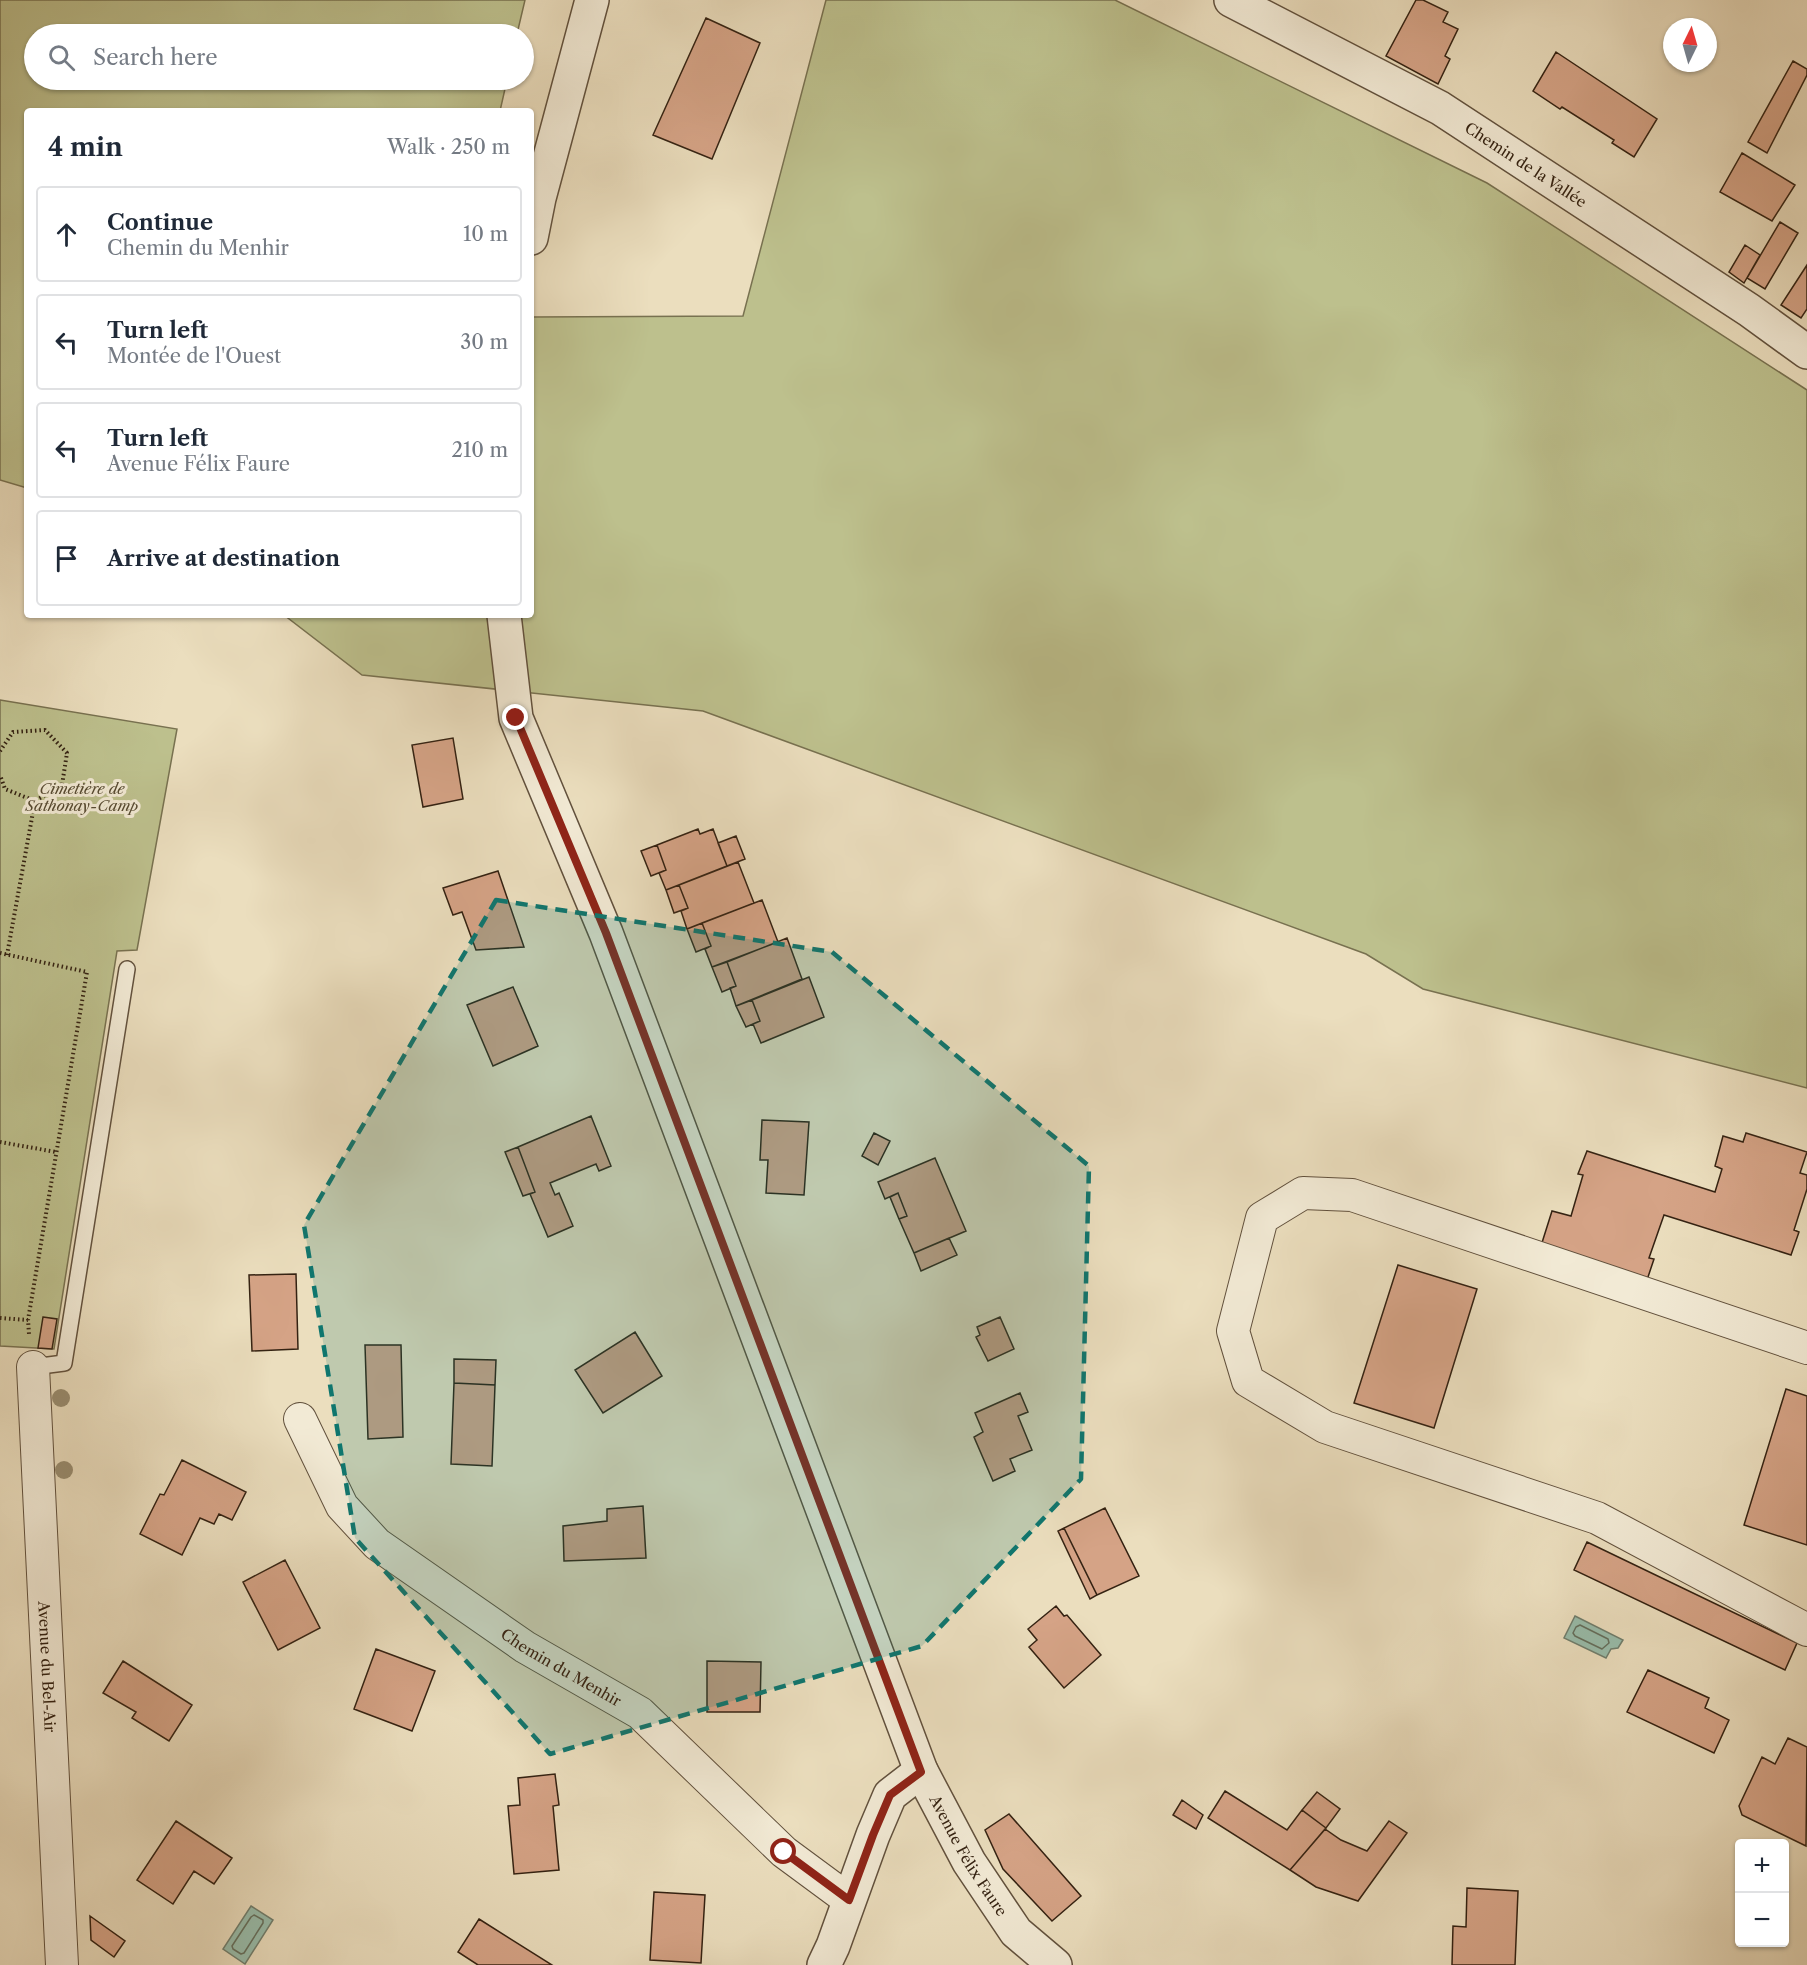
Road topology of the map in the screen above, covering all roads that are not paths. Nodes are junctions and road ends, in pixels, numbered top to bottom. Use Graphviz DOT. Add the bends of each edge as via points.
graph roads {
  1 [pos="592,0"];
  2 [pos="1231,0"];
  3 [pos="534,223"];
  4 [pos="1807,352"];
  5 [pos="504,618"];
  6 [pos="127,969"];
  7 [pos="1807,1348"];
  8 [pos="33,1367"];
  9 [pos="300,1419"];
  10 [pos="1807,1630"];
  11 [pos="921,1772"];
  12 [pos="849,1900"];
  13 [pos="62,1965"];
  14 [pos="824,1965"];
  15 [pos="1055,1965"];
  1 -- 3 [label="street"];
  2 -- 4 [label="street, Chemin de la Vallée" via="1440,108"];
  5 -- 11 [label="street, Avenue Félix Faure" via="516,718 606,933"];
  6 -- 8 [label="lane" via="64,1363"];
  7 -- 10 [label="street" via="1342,1194 1304,1193 1262,1218 1233,1331 1248,1381 1325,1427 1597,1518"];
  8 -- 13 [label="street, Avenue du Bel-Air"];
  9 -- 12 [label="street, Chemin du Menhir" via="342,1506 377,1544 525,1647 640,1713 784,1852"];
  11 -- 12 [label="street" via="890,1795"];
  11 -- 15 [label="street, Avenue Félix Faure" via="969,1862 1016,1932"];
  12 -- 14 [label="street"];
}
